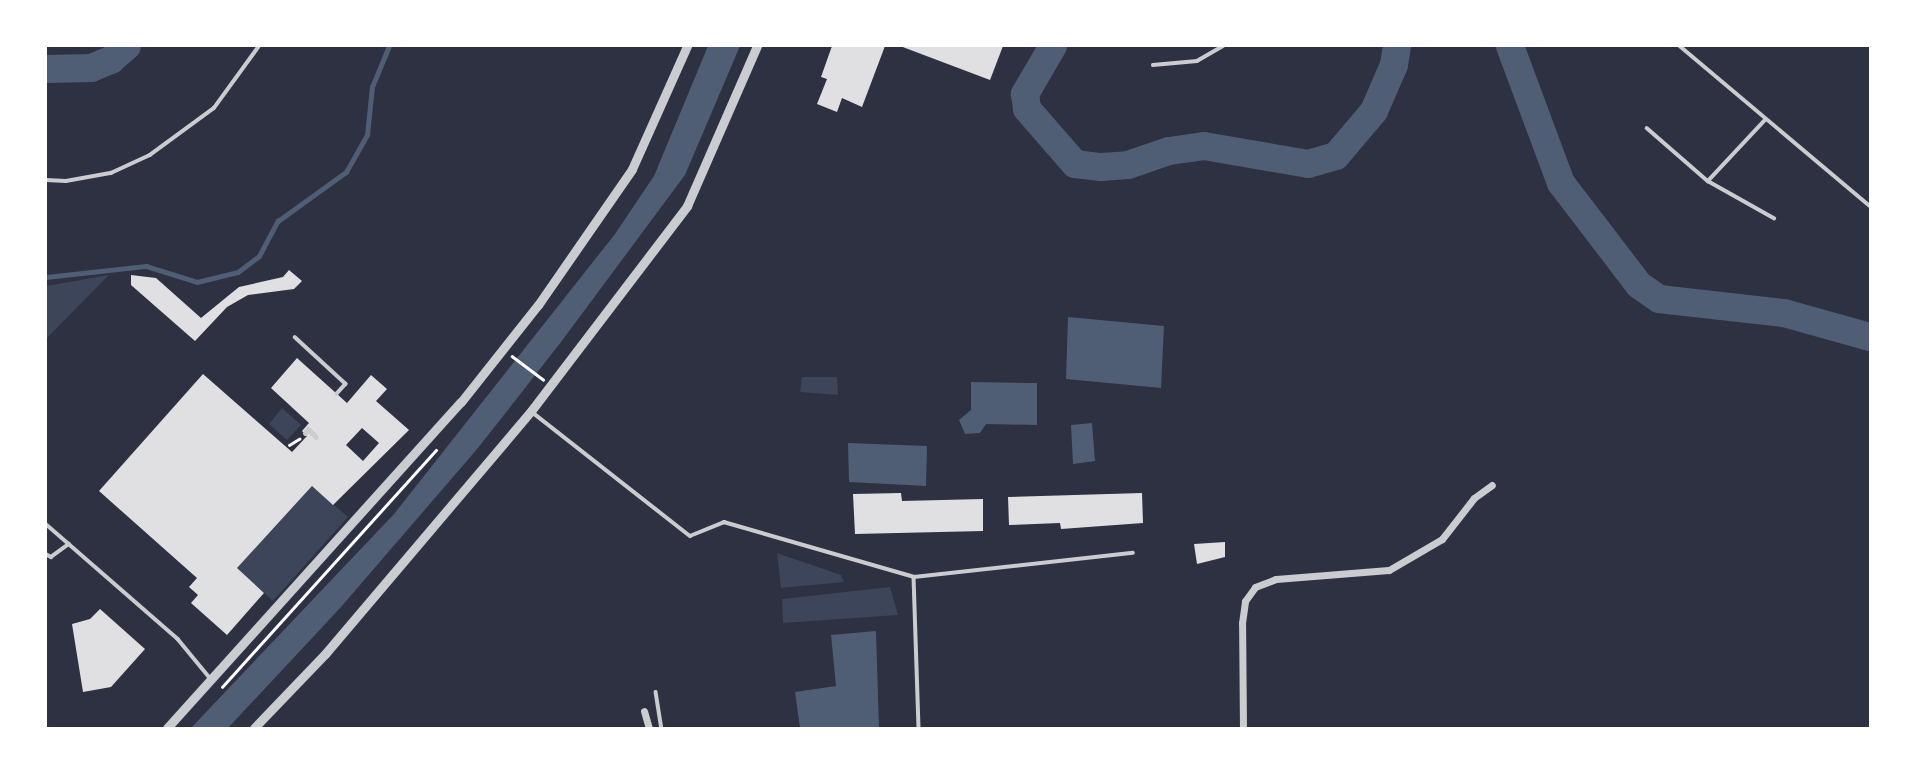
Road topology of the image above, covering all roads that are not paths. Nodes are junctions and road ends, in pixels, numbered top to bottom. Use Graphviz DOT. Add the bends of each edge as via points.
graph roads {
  1 [pos="259,46"];
  2 [pos="687,46"];
  3 [pos="757,46"];
  4 [pos="1223,46"];
  5 [pos="1680,46"];
  6 [pos="1153,65"];
  7 [pos="1765,120"];
  8 [pos="1647,128"];
  9 [pos="46,180"];
  10 [pos="1709,181"];
  11 [pos="1871,206"];
  12 [pos="1773,218"];
  13 [pos="295,337"];
  14 [pos="337,394"];
  15 [pos="531,411"];
  16 [pos="304,433"];
  17 [pos="316,437"];
  18 [pos="1492,485"];
  19 [pos="46,524"];
  20 [pos="69,544"];
  21 [pos="1133,553"];
  22 [pos="46,554"];
  23 [pos="914,577"];
  24 [pos="213,680"];
  25 [pos="656,692"];
  26 [pos="644,710"];
  27 [pos="166,729"];
  28 [pos="254,729"];
  29 [pos="649,729"];
  30 [pos="662,729"];
  31 [pos="919,729"];
  32 [pos="1243,729"];
  1 -- 9 [label="lane" via="214,108 150,155 111,173"];
  2 -- 24 [label="street" via="632,169 572,260 461,402"];
  3 -- 15 [label="street" via="687,206"];
  4 -- 6 [label="lane" via="1197,61"];
  5 -- 7 [label="lane"];
  7 -- 10 [label="lane"];
  7 -- 11 [label="lane"];
  8 -- 10 [label="lane"];
  10 -- 12 [label="lane"];
  13 -- 14 [label="lane" via="346,384"];
  15 -- 23 [label="lane" via="690,536 724,522"];
  15 -- 28 [label="street" via="325,654"];
  16 -- 17 [label="street" via="308,429"];
  18 -- 32 [label="street" via="1474,498 1442,539 1389,570 1276,579 1255,587 1245,601 1242,623"];
  19 -- 20 [label="lane"];
  20 -- 22 [label="lane" via="51,558"];
  20 -- 24 [label="lane" via="178,639 200,671"];
  21 -- 23 [label="lane"];
  23 -- 31 [label="lane"];
  24 -- 27 [label="street"];
  25 -- 30 [label="lane"];
  26 -- 29 [label="street"];
}
